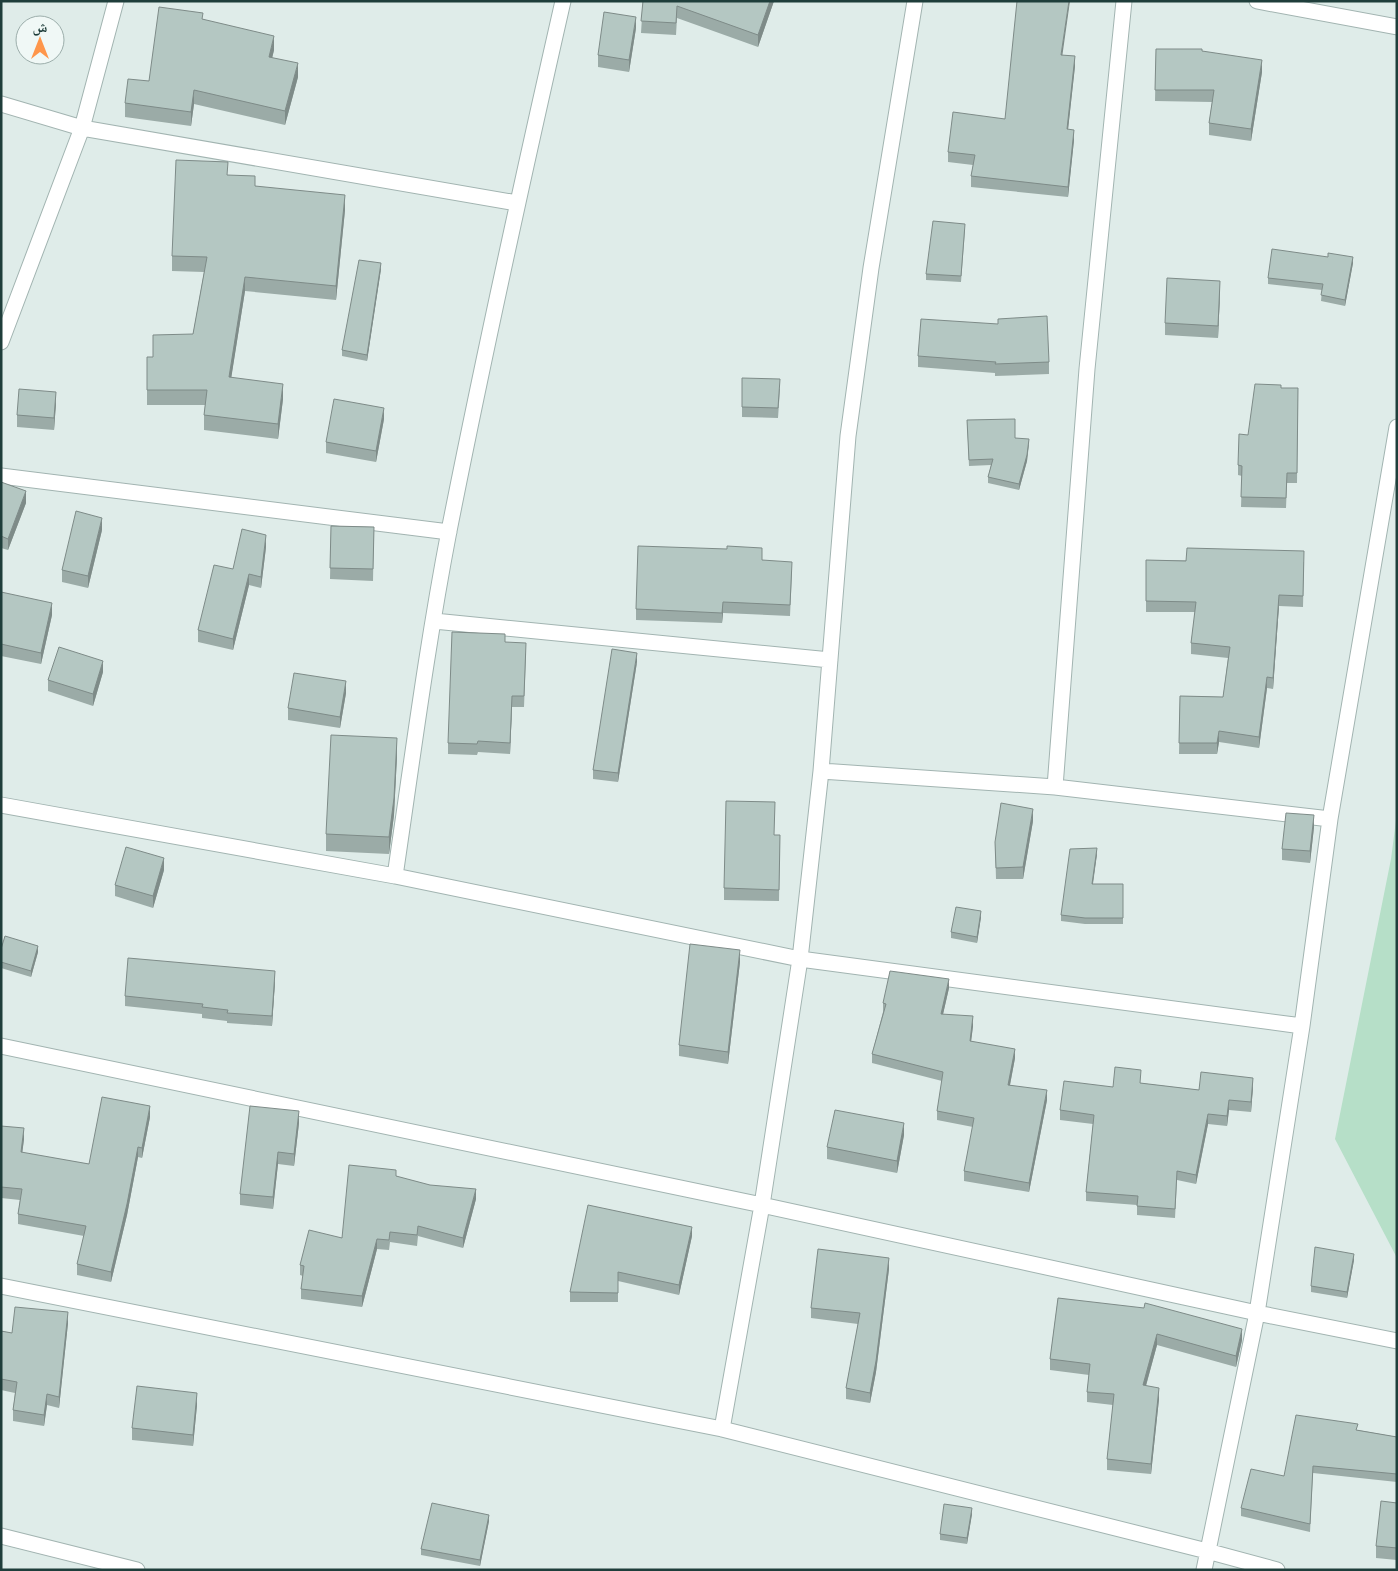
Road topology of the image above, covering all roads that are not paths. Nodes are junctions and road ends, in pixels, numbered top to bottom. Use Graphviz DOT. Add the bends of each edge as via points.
graph roads {
  1 [pos="116,1"];
  2 [pos="563,1"];
  3 [pos="915,1"];
  4 [pos="1124,1"];
  5 [pos="1257,1"];
  6 [pos="1397,27"];
  7 [pos="1,104"];
  8 [pos="82,128"];
  9 [pos="517,204"];
  10 [pos="1,342"];
  11 [pos="1397,426"];
  12 [pos="1,476"];
  13 [pos="449,532"];
  14 [pos="434,621"];
  15 [pos="830,660"];
  16 [pos="821,771"];
  17 [pos="1055,787"];
  18 [pos="1,805"];
  19 [pos="1330,819"];
  20 [pos="395,876"];
  21 [pos="800,959"];
  22 [pos="1302,1026"];
  23 [pos="1,1046"];
  24 [pos="762,1205"];
  25 [pos="1,1286"];
  26 [pos="1258,1313"];
  27 [pos="1397,1341"];
  28 [pos="722,1429"];
  29 [pos="1,1536"];
  30 [pos="1208,1551"];
  31 [pos="137,1570"];
  32 [pos="1204,1570"];
  33 [pos="1277,1570"];
  1 -- 8 [label="street"];
  2 -- 9 [label="street"];
  3 -- 15 [label="street" via="871,268 848,436"];
  4 -- 17 [label="street" via="1086,379"];
  5 -- 6 [label="street"];
  7 -- 8 [label="street"];
  8 -- 9 [label="street"];
  8 -- 10 [label="street"];
  9 -- 13 [label="street"];
  11 -- 19 [label="street"];
  12 -- 13 [label="street"];
  13 -- 14 [label="street"];
  14 -- 15 [label="street"];
  14 -- 20 [label="street"];
  15 -- 16 [label="street"];
  16 -- 17 [label="street"];
  16 -- 21 [label="street"];
  17 -- 19 [label="street"];
  18 -- 20 [label="street"];
  19 -- 22 [label="street"];
  20 -- 21 [label="street"];
  21 -- 22 [label="street"];
  21 -- 24 [label="street"];
  22 -- 26 [label="street"];
  23 -- 24 [label="street"];
  24 -- 26 [label="street"];
  24 -- 28 [label="street"];
  25 -- 28 [label="street"];
  26 -- 27 [label="street"];
  26 -- 30 [label="street"];
  28 -- 30 [label="street"];
  29 -- 31 [label="street"];
  30 -- 32 [label="street"];
  30 -- 33 [label="street"];
}
